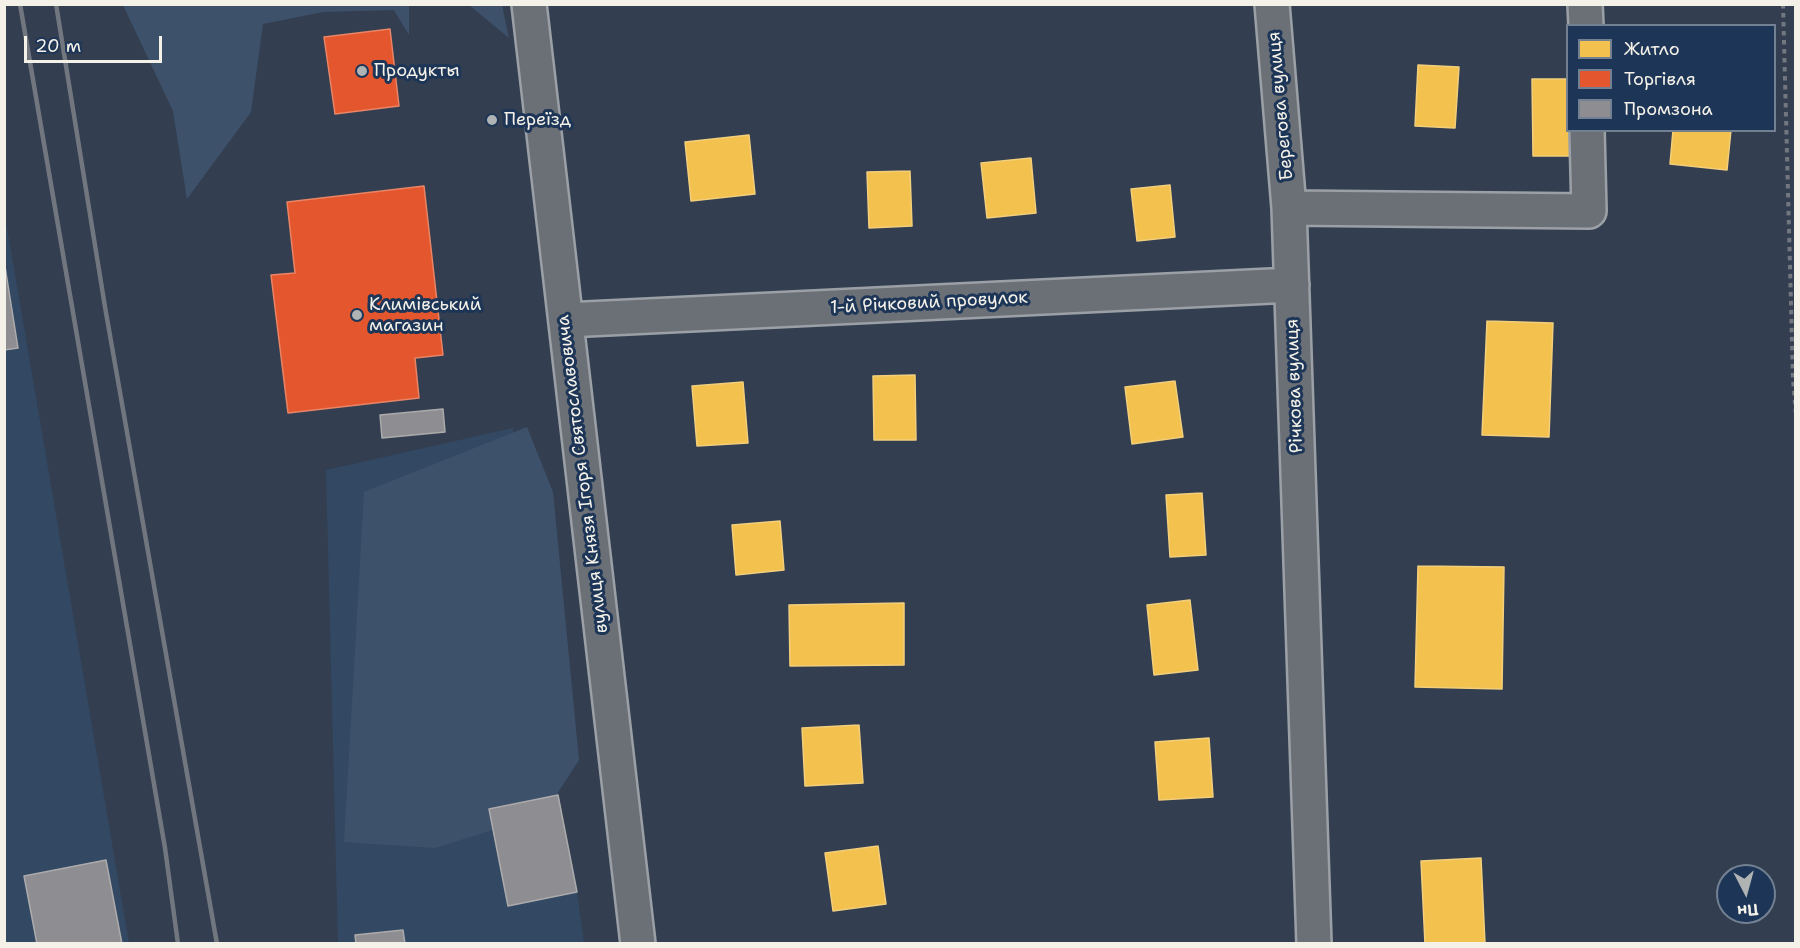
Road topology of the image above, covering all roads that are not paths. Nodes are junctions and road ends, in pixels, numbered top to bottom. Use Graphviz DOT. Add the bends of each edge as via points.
graph roads {
  1 [pos="529,4"];
  2 [pos="1272,4"];
  3 [pos="1585,4"];
  4 [pos="1586,24"];
  5 [pos="1587,132"];
  6 [pos="1289,208"];
  7 [pos="1292,285"];
  8 [pos="566,320"];
  9 [pos="638,944"];
  10 [pos="1314,944"];
  1 -- 8 [label="street, вулиця Князя Ігоря Святославовича"];
  2 -- 6 [label="street, Берегова вулиця"];
  3 -- 4 [label="street"];
  5 -- 6 [label="street" via="1589,211"];
  6 -- 7 [label="street, Річкова вулиця"];
  7 -- 8 [label="street, 1-й Річковий провулок"];
  7 -- 10 [label="street, Річкова вулиця"];
  8 -- 9 [label="street, вулиця Князя Ігоря Святославовича"];
}
